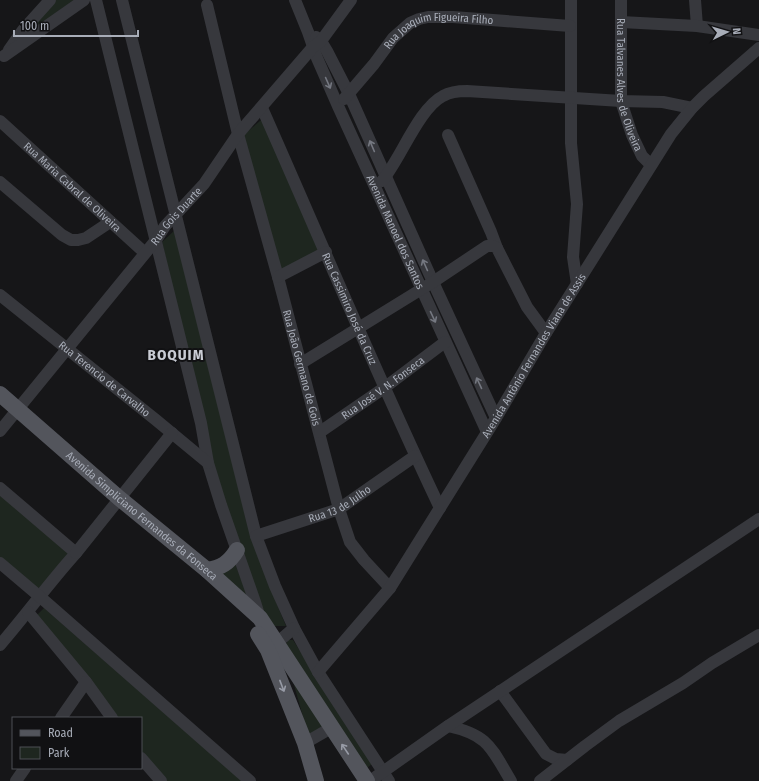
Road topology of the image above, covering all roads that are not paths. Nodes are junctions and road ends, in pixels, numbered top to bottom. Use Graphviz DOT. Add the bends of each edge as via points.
graph roads {
  1 [pos="50,0"];
  2 [pos="84,0"];
  3 [pos="96,0"];
  4 [pos="122,0"];
  5 [pos="295,0"];
  6 [pos="351,0"];
  7 [pos="570,0"];
  8 [pos="621,0"];
  9 [pos="695,0"];
  10 [pos="207,5"];
  11 [pos="621,22"];
  12 [pos="570,26"];
  13 [pos="697,26"];
  14 [pos="759,35"];
  15 [pos="317,44"];
  16 [pos="759,48"];
  17 [pos="2,58"];
  18 [pos="350,94"];
  19 [pos="570,97"];
  20 [pos="621,101"];
  21 [pos="338,106"];
  22 [pos="262,108"];
  23 [pos="692,108"];
  24 [pos="0,121"];
  25 [pos="238,134"];
  26 [pos="448,136"];
  27 [pos="651,165"];
  28 [pos="386,177"];
  29 [pos="0,182"];
  30 [pos="376,188"];
  31 [pos="176,215"];
  32 [pos="110,222"];
  33 [pos="156,240"];
  34 [pos="492,247"];
  35 [pos="326,252"];
  36 [pos="145,253"];
  37 [pos="278,277"];
  38 [pos="433,282"];
  39 [pos="577,284"];
  40 [pos="421,290"];
  41 [pos="0,295"];
  42 [pos="358,327"];
  43 [pos="546,333"];
  44 [pos="445,342"];
  45 [pos="67,348"];
  46 [pos="300,364"];
  47 [pos="384,388"];
  48 [pos="0,394"];
  49 [pos="10,412"];
  50 [pos="496,418"];
  51 [pos="0,431"];
  52 [pos="320,432"];
  53 [pos="487,432"];
  54 [pos="172,433"];
  55 [pos="415,456"];
  56 [pos="208,463"];
  57 [pos="0,488"];
  58 [pos="116,502"];
  59 [pos="440,508"];
  60 [pos="339,509"];
  61 [pos="759,519"];
  62 [pos="256,536"];
  63 [pos="236,550"];
  64 [pos="76,553"];
  65 [pos="0,563"];
  66 [pos="207,570"];
  67 [pos="390,588"];
  68 [pos="39,596"];
  69 [pos="28,612"];
  70 [pos="260,618"];
  71 [pos="294,628"];
  72 [pos="759,635"];
  73 [pos="0,645"];
  74 [pos="272,646"];
  75 [pos="318,672"];
  76 [pos="86,682"];
  77 [pos="500,692"];
  78 [pos="62,717"];
  79 [pos="111,717"];
  80 [pos="448,726"];
  81 [pos="331,728"];
  82 [pos="305,743"];
  83 [pos="142,759"];
  84 [pos="567,760"];
  85 [pos="24,769"];
  86 [pos="386,777"];
  87 [pos="16,781"];
  88 [pos="161,781"];
  89 [pos="250,781"];
  90 [pos="316,781"];
  91 [pos="367,781"];
  92 [pos="370,781"];
  93 [pos="511,781"];
  94 [pos="540,781"];
  1 -- 17 [label="street"];
  2 -- 17 [label="street"];
  3 -- 33 [label="street"];
  4 -- 31 [label="street"];
  5 -- 15 [label="street, Avenida Manoel dos Santos" via="308,32"];
  6 -- 15 [label="street, Rua Gois Duarte"];
  7 -- 12 [label="street"];
  8 -- 11 [label="street, Rua Talvanes Alves de Oliveira"];
  9 -- 13 [label="street"];
  10 -- 25 [label="street, Rua João Germano de Gois"];
  11 -- 13 [label="street"];
  11 -- 20 [label="street, Rua Talvanes Alves de Oliveira"];
  12 -- 18 [label="street, Rua Joaquim Figueira Filho" via="453,17 419,19 410,23 393,38"];
  12 -- 19 [label="street"];
  13 -- 14 [label="street"];
  15 -- 18 [label="street, Avenida Manoel dos Santos"];
  15 -- 21 [label="street, Avenida Manoel dos Santos, one-way"];
  15 -- 22 [label="street, Rua Gois Duarte"];
  16 -- 23 [label="street, Avenida Antônio Fernandes Viana de Assis"];
  18 -- 21 [label="street, Rua Joaquim Figueira Filho"];
  28 -- 18 [label="street, Avenida Manoel dos Santos, one-way"];
  19 -- 20 [label="street"];
  19 -- 28 [label="street" via="467,91 443,96 435,102 415,128"];
  19 -- 39 [label="street" via="571,143 577,204 573,257"];
  20 -- 23 [label="street" via="664,102"];
  20 -- 27 [label="street, Rua Talvanes Alves de Oliveira" via="632,135 642,156"];
  21 -- 30 [label="street, Avenida Manoel dos Santos"];
  22 -- 25 [label="street, Rua Gois Duarte"];
  22 -- 35 [label="street, Rua Cassimiro José da Cruz"];
  23 -- 27 [label="street, Avenida Antônio Fernandes Viana de Assis"];
  24 -- 32 [label="street, Rua Maria Cabral de Oliveira"];
  25 -- 31 [label="street, Rua Gois Duarte" via="204,184"];
  25 -- 37 [label="street, Rua João Germano de Gois"];
  26 -- 34 [label="street" via="491,232"];
  27 -- 39 [label="street, Avenida Antônio Fernandes Viana de Assis"];
  28 -- 30 [label="street"];
  38 -- 28 [label="street, Avenida Manoel dos Santos, one-way"];
  29 -- 32 [label="street" via="71,240 86,238"];
  30 -- 40 [label="street, Avenida Manoel dos Santos"];
  31 -- 33 [label="street, Rua Gois Duarte"];
  31 -- 62 [label="street"];
  32 -- 36 [label="street, Rua Maria Cabral de Oliveira"];
  33 -- 36 [label="street, Rua Gois Duarte"];
  33 -- 56 [label="street" via="201,423"];
  34 -- 38 [label="street"];
  34 -- 43 [label="street" via="527,307"];
  35 -- 37 [label="street"];
  35 -- 42 [label="street, Rua Cassimiro José da Cruz"];
  36 -- 45 [label="street, Rua Gois Duarte"];
  37 -- 46 [label="street, Rua João Germano de Gois"];
  38 -- 40 [label="street"];
  50 -- 38 [label="street, Avenida Manoel dos Santos, one-way"];
  39 -- 43 [label="street, Avenida Antônio Fernandes Viana de Assis"];
  40 -- 42 [label="street"];
  40 -- 44 [label="street, Avenida Manoel dos Santos, one-way"];
  41 -- 45 [label="street, Rua Terencio de Carvalho"];
  42 -- 46 [label="street"];
  42 -- 47 [label="street, Rua Cassimiro José da Cruz"];
  43 -- 50 [label="street, Avenida Antônio Fernandes Viana de Assis"];
  44 -- 47 [label="street, Rua José V. N. Fonseca"];
  44 -- 53 [label="street, Avenida Manoel dos Santos"];
  45 -- 49 [label="street, Rua Gois Duarte"];
  45 -- 54 [label="street, Rua Terencio de Carvalho"];
  46 -- 52 [label="street, Rua João Germano de Gois"];
  47 -- 52 [label="street, Rua José V. N. Fonseca"];
  47 -- 55 [label="street, Rua Cassimiro José da Cruz"];
  48 -- 49 [label="main road, Avenida Simpliciano Fernandes da Fonseca"];
  49 -- 51 [label="street, Rua Gois Duarte"];
  49 -- 58 [label="main road, Avenida Simpliciano Fernandes da Fonseca"];
  50 -- 53 [label="street, Avenida Antônio Fernandes Viana de Assis"];
  52 -- 60 [label="street, Rua João Germano de Gois"];
  53 -- 59 [label="street, Avenida Antônio Fernandes Viana de Assis"];
  54 -- 56 [label="street, Rua Terencio de Carvalho"];
  54 -- 58 [label="street"];
  55 -- 59 [label="street, Rua Cassimiro José da Cruz"];
  55 -- 60 [label="street, Rua 13 de Julho"];
  56 -- 63 [label="street"];
  57 -- 64 [label="street"];
  58 -- 64 [label="street"];
  58 -- 66 [label="main road, Avenida Simpliciano Fernandes da Fonseca"];
  58 -- 74 [label="main road, Avenida Simpliciano Fernandes da Fonseca" via="205,579"];
  59 -- 67 [label="street, Avenida Antônio Fernandes Viana de Assis"];
  60 -- 62 [label="street, Rua 13 de Julho"];
  60 -- 67 [label="street, Rua João Germano de Gois" via="350,542"];
  61 -- 77 [label="street"];
  62 -- 71 [label="street"];
  63 -- 66 [label="main road" via="225,564"];
  63 -- 70 [label="street"];
  64 -- 68 [label="street"];
  65 -- 68 [label="street"];
  66 -- 70 [label="main road, Avenida Simpliciano Fernandes da Fonseca"];
  67 -- 75 [label="street, Avenida Antônio Fernandes Viana de Assis"];
  68 -- 69 [label="street"];
  68 -- 89 [label="street"];
  69 -- 73 [label="street"];
  69 -- 76 [label="street"];
  70 -- 74 [label="main road, Avenida Simpliciano Fernandes da Fonseca"];
  71 -- 74 [label="street"];
  71 -- 75 [label="street"];
  72 -- 84 [label="street" via="619,721"];
  74 -- 81 [label="main road"];
  74 -- 82 [label="main road, one-way"];
  75 -- 86 [label="street"];
  76 -- 78 [label="street"];
  76 -- 79 [label="street"];
  77 -- 80 [label="street"];
  77 -- 84 [label="street" via="546,754 556,759"];
  80 -- 86 [label="street"];
  80 -- 93 [label="street" via="469,731 481,738 490,747"];
  81 -- 82 [label="street"];
  91 -- 81 [label="main road, one-way"];
  82 -- 90 [label="main road"];
  83 -- 88 [label="street"];
  84 -- 94 [label="street"];
  85 -- 87 [label="street"];
  86 -- 92 [label="street"];
}
